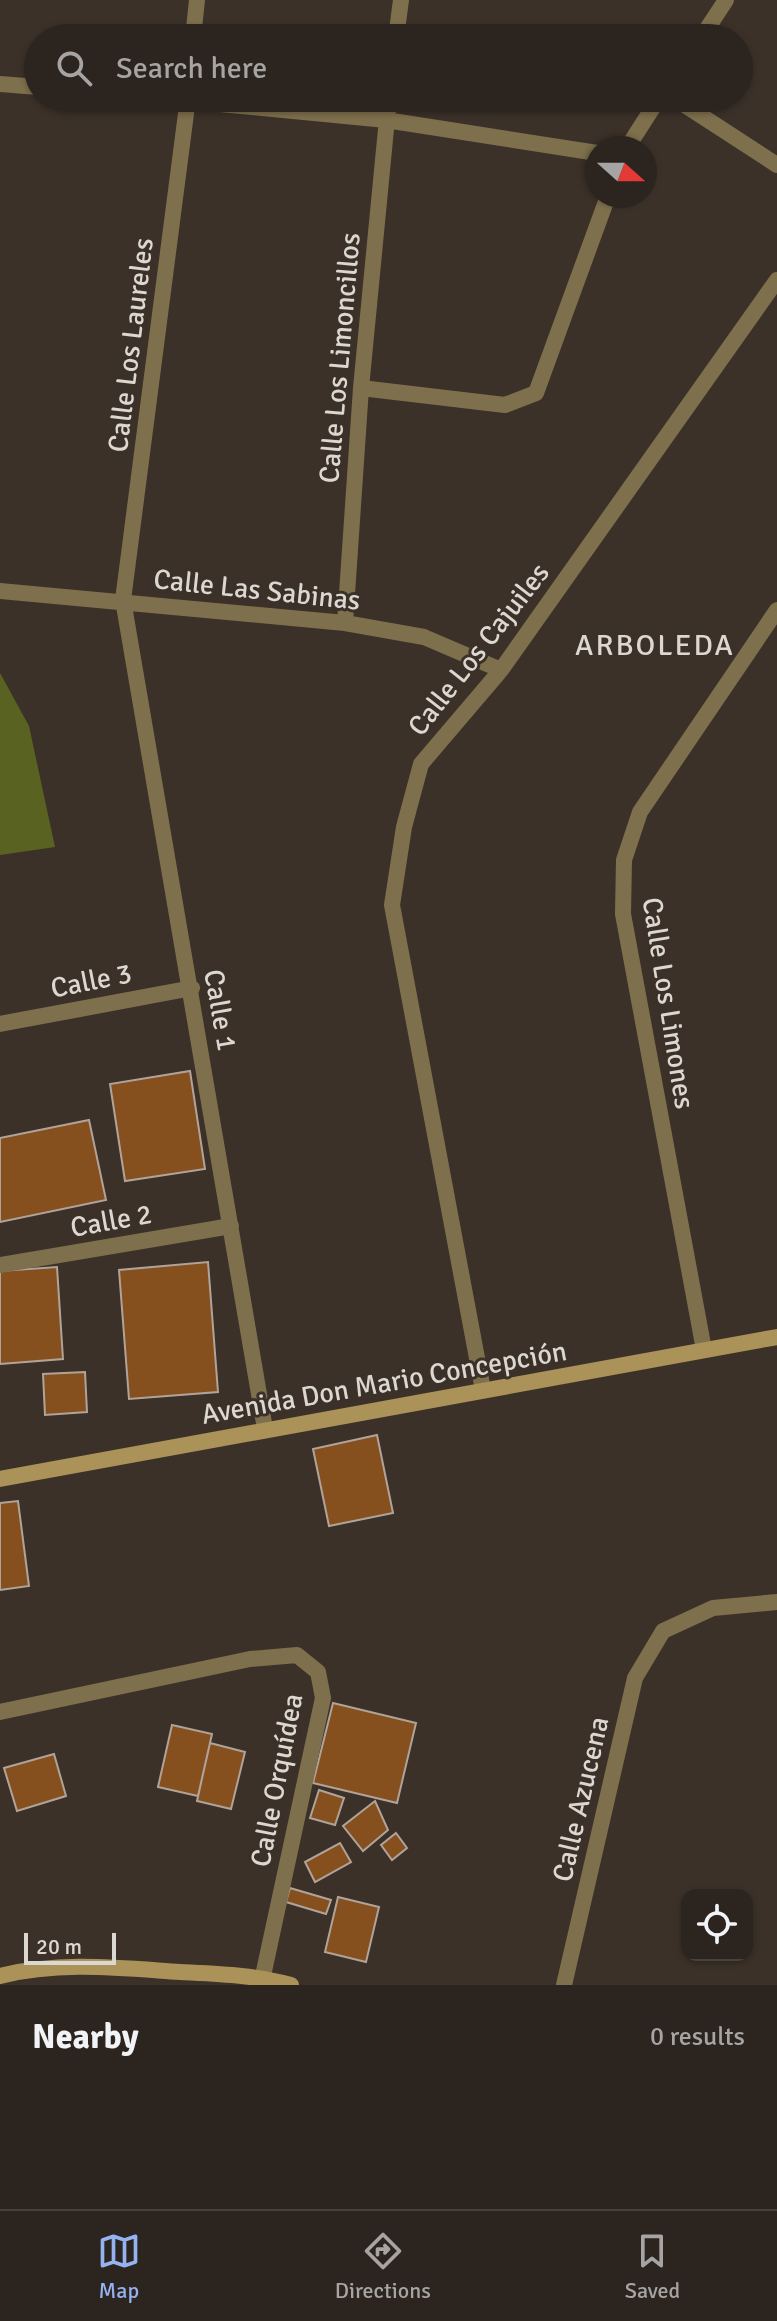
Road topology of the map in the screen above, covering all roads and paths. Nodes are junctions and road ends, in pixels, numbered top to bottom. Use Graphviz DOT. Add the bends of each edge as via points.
graph roads {
  1 [pos="197,0"];
  2 [pos="401,0"];
  3 [pos="726,0"];
  4 [pos="194,24"];
  5 [pos="398,24"];
  6 [pos="710,24"];
  7 [pos="0,84"];
  8 [pos="24,86"];
  9 [pos="186,112"];
  10 [pos="311,112"];
  11 [pos="387,112"];
  12 [pos="650,112"];
  13 [pos="696,112"];
  14 [pos="386,120"];
  15 [pos="635,136"];
  16 [pos="585,151"];
  17 [pos="777,165"];
  18 [pos="604,208"];
  19 [pos="777,280"];
  20 [pos="361,388"];
  21 [pos="0,591"];
  22 [pos="123,600"];
  23 [pos="777,610"];
  24 [pos="345,623"];
  25 [pos="501,670"];
  26 [pos="192,988"];
  27 [pos="0,1024"];
  28 [pos="231,1226"];
  29 [pos="0,1265"];
  30 [pos="777,1337"];
  31 [pos="704,1350"];
  32 [pos="483,1390"];
  33 [pos="265,1429"];
  34 [pos="0,1479"];
  35 [pos="777,1602"];
  36 [pos="0,1712"];
  37 [pos="0,1976"];
  38 [pos="262,1981"];
  39 [pos="291,1985"];
  40 [pos="564,1985"];
  1 -- 4 [label="street"];
  2 -- 5 [label="street"];
  3 -- 6 [label="street"];
  7 -- 8 [label="street"];
  9 -- 22 [label="street, Calle Los Laureles"];
  10 -- 14 [label="street"];
  11 -- 14 [label="street, Calle Los Limoncillos"];
  12 -- 15 [label="street"];
  13 -- 17 [label="street"];
  14 -- 16 [label="street"];
  14 -- 20 [label="street, Calle Los Limoncillos"];
  18 -- 20 [label="street" via="536,393 505,405"];
  19 -- 25 [label="street, Calle Los Cajuiles"];
  20 -- 24 [label="street, Calle Los Limoncillos"];
  21 -- 22 [label="street, Calle Las Sabinas"];
  22 -- 24 [label="street, Calle Las Sabinas"];
  22 -- 26 [label="street, Calle 1"];
  23 -- 31 [label="street, Calle Los Limones" via="640,812 624,860 623,914"];
  24 -- 25 [label="street, Calle Las Sabinas" via="424,637"];
  25 -- 32 [label="street, Calle Los Cajuiles" via="421,764 392,905"];
  26 -- 27 [label="street, Calle 3"];
  26 -- 28 [label="street, Calle 1"];
  28 -- 29 [label="street, Calle 2"];
  28 -- 33 [label="street, Calle 1"];
  30 -- 31 [label="street, Avenida Don Mario Concepción"];
  31 -- 32 [label="street, Avenida Don Mario Concepción"];
  32 -- 33 [label="street, Avenida Don Mario Concepción"];
  33 -- 34 [label="street, Avenida Don Mario Concepción"];
  35 -- 40 [label="street, Calle Azucena" via="713,1608 663,1631 635,1678"];
  36 -- 38 [label="street, Calle Orquídea" via="250,1659 297,1655 318,1672 323,1698"];
  37 -- 38 [label="street" via="34,1967 110,1967"];
  38 -- 39 [label="street"];
}
